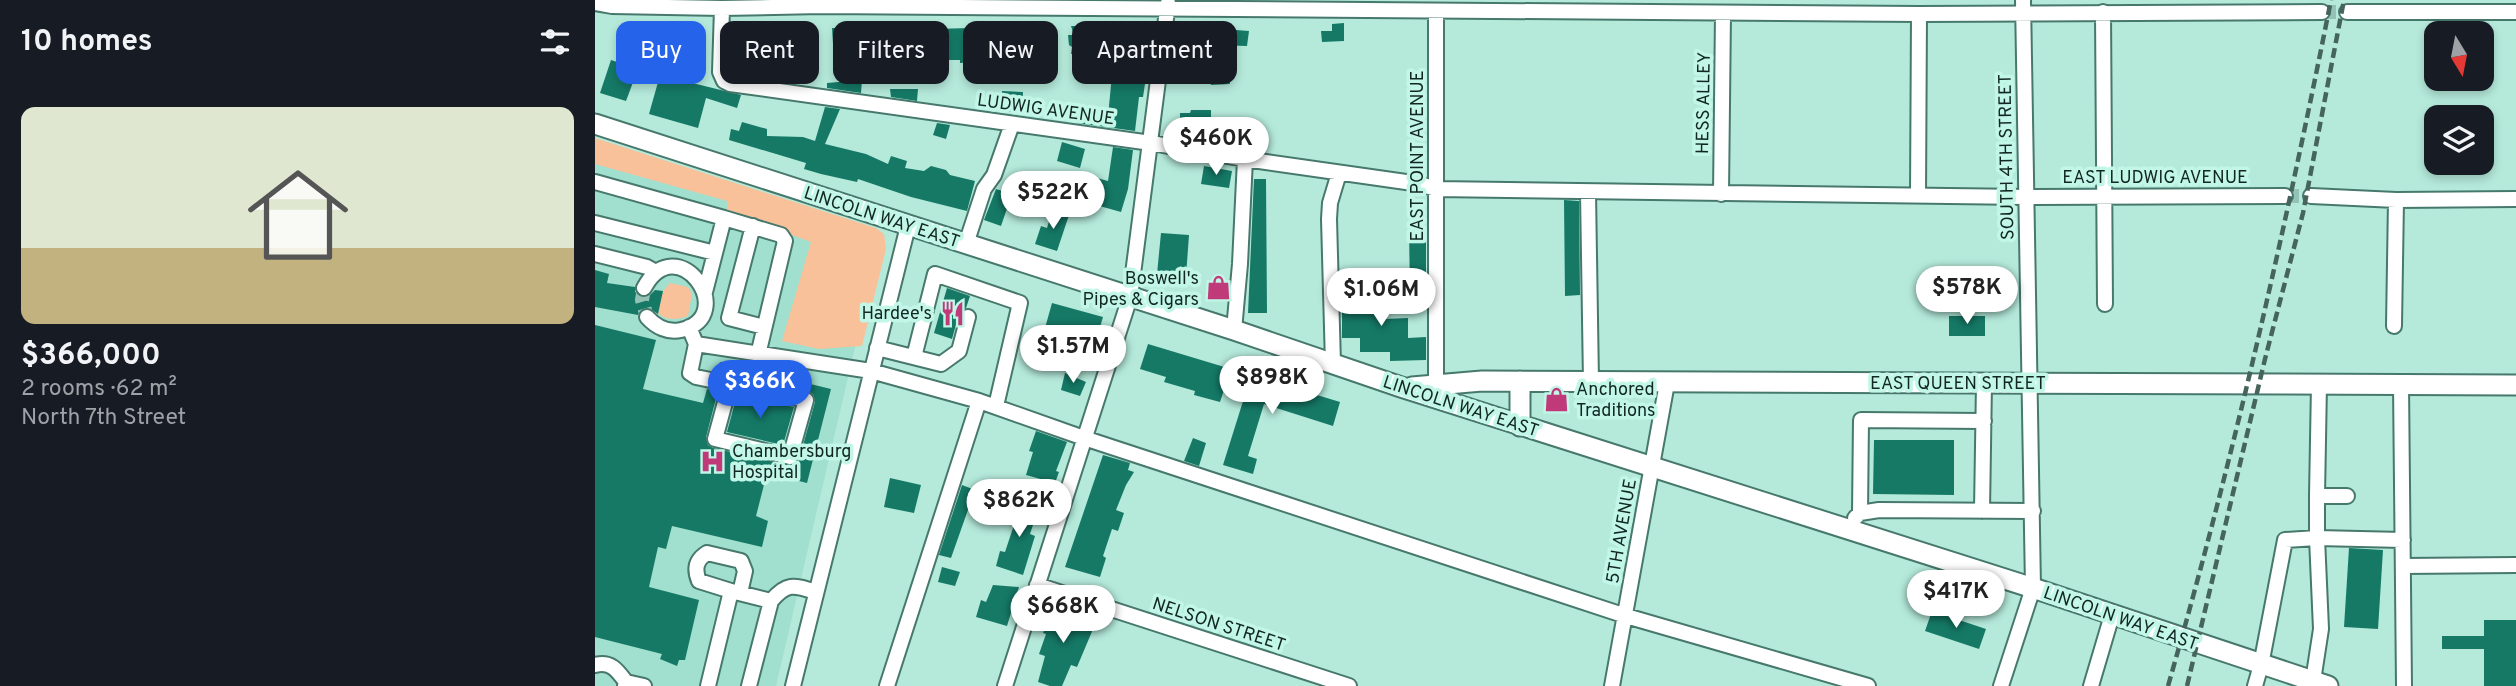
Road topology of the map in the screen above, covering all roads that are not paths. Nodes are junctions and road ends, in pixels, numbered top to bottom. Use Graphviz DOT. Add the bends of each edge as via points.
graph roads {
  1 [pos="595,3"];
  2 [pos="822,3"];
  3 [pos="984,3"];
  4 [pos="1168,5"];
  5 [pos="2023,6"];
  6 [pos="2486,6"];
  7 [pos="722,8"];
  8 [pos="1444,8"];
  9 [pos="2103,12"];
  10 [pos="2322,12"];
  11 [pos="2347,12"];
  12 [pos="2516,12"];
  13 [pos="1724,13"];
  14 [pos="1919,14"];
  15 [pos="595,124"];
  16 [pos="1012,124"];
  17 [pos="1151,143"];
  18 [pos="1245,159"];
  19 [pos="1339,173"];
  20 [pos="595,182"];
  21 [pos="1436,189"];
  22 [pos="1588,192"];
  23 [pos="1721,194"];
  24 [pos="1918,196"];
  25 [pos="2285,196"];
  26 [pos="2311,196"];
  27 [pos="2025,197"];
  28 [pos="2104,197"];
  29 [pos="2516,199"];
  30 [pos="2396,200"];
  31 [pos="724,218"];
  32 [pos="595,223"];
  33 [pos="753,226"];
  34 [pos="908,226"];
  35 [pos="966,244"];
  36 [pos="715,253"];
  37 [pos="595,254"];
  38 [pos="656,272"];
  39 [pos="644,288"];
  40 [pos="705,292"];
  41 [pos="1130,297"];
  42 [pos="2105,304"];
  43 [pos="647,317"];
  44 [pos="968,317"];
  45 [pos="2394,326"];
  46 [pos="689,327"];
  47 [pos="764,327"];
  48 [pos="1234,330"];
  49 [pos="696,344"];
  50 [pos="877,348"];
  51 [pos="758,355"];
  52 [pos="914,357"];
  53 [pos="1333,364"];
  54 [pos="871,371"];
  55 [pos="1520,381"];
  56 [pos="1591,382"];
  57 [pos="1667,383"];
  58 [pos="1984,383"];
  59 [pos="2031,383"];
  60 [pos="730,384"];
  61 [pos="2319,384"];
  62 [pos="2401,384"];
  63 [pos="1436,385"];
  64 [pos="2516,385"];
  65 [pos="1401,387"];
  66 [pos="979,401"];
  67 [pos="996,406"];
  68 [pos="1984,421"];
  69 [pos="1520,426"];
  70 [pos="1084,438"];
  71 [pos="1653,467"];
  72 [pos="2317,496"];
  73 [pos="2347,496"];
  74 [pos="1982,511"];
  75 [pos="2033,511"];
  76 [pos="1860,513"];
  77 [pos="1845,529"];
  78 [pos="2317,538"];
  79 [pos="2403,540"];
  80 [pos="2516,565"];
  81 [pos="2403,566"];
  82 [pos="1037,585"];
  83 [pos="2033,588"];
  84 [pos="816,592"];
  85 [pos="771,601"];
  86 [pos="2112,615"];
  87 [pos="1626,616"];
  88 [pos="595,664"];
  89 [pos="2261,665"];
  90 [pos="626,684"];
  91 [pos="2320,684"];
  92 [pos="644,686"];
  93 [pos="708,686"];
  94 [pos="749,686"];
  95 [pos="793,686"];
  96 [pos="887,686"];
  97 [pos="1005,686"];
  98 [pos="1349,686"];
  99 [pos="1612,686"];
  100 [pos="1868,686"];
  101 [pos="2001,686"];
  102 [pos="2091,686"];
  103 [pos="2255,686"];
  104 [pos="2404,686"];
  1 -- 7 [label="street"];
  2 -- 3 [label="street"];
  2 -- 7 [label="street"];
  3 -- 4 [label="street"];
  4 -- 8 [label="street"];
  4 -- 17 [label="street"];
  5 -- 9 [label="street"];
  5 -- 14 [label="street"];
  5 -- 27 [label="street, SOUTH 4TH STREET"];
  6 -- 11 [label="street"];
  6 -- 12 [label="street"];
  7 -- 16 [label="street, LUDWIG AVENUE" via="720,72 730,84"];
  8 -- 13 [label="street"];
  8 -- 21 [label="street, EAST POINT AVENUE"];
  9 -- 10 [label="street"];
  9 -- 28 [label="street"];
  13 -- 14 [label="street"];
  13 -- 23 [label="street, HESS ALLEY"];
  14 -- 24 [label="street"];
  15 -- 34 [label="highway, LINCOLN WAY EAST"];
  16 -- 17 [label="street, LUDWIG AVENUE"];
  16 -- 35 [label="street"];
  17 -- 18 [label="street, LUDWIG AVENUE"];
  17 -- 41 [label="street"];
  18 -- 19 [label="street, LUDWIG AVENUE"];
  18 -- 48 [label="street"];
  19 -- 21 [label="street, LUDWIG AVENUE"];
  19 -- 53 [label="street" via="1329,219"];
  20 -- 31 [label="street"];
  21 -- 22 [label="street"];
  21 -- 63 [label="street, EAST POINT AVENUE"];
  22 -- 23 [label="street"];
  22 -- 56 [label="street"];
  23 -- 24 [label="street"];
  24 -- 27 [label="street"];
  25 -- 28 [label="street, EAST LUDWIG AVENUE"];
  26 -- 30 [label="street"];
  27 -- 28 [label="street, EAST LUDWIG AVENUE"];
  27 -- 59 [label="street, SOUTH 4TH STREET"];
  28 -- 42 [label="street"];
  29 -- 30 [label="street"];
  30 -- 45 [label="street"];
  31 -- 33 [label="street"];
  31 -- 36 [label="street"];
  32 -- 36 [label="street"];
  33 -- 47 [label="street" via="781,235 785,241"];
  33 -- 47 [label="street" via="729,318"];
  34 -- 35 [label="highway, LINCOLN WAY EAST"];
  34 -- 50 [label="street"];
  35 -- 41 [label="highway, LINCOLN WAY EAST"];
  36 -- 40 [label="street"];
  37 -- 38 [label="street"];
  38 -- 39 [label="street"];
  38 -- 40 [label="street" via="686,270"];
  40 -- 46 [label="street" via="702,312"];
  41 -- 48 [label="highway, LINCOLN WAY EAST"];
  41 -- 70 [label="street"];
  43 -- 46 [label="street" via="668,330"];
  44 -- 52 [label="street" via="959,351 941,364"];
  46 -- 49 [label="street"];
  47 -- 51 [label="street"];
  48 -- 53 [label="highway, LINCOLN WAY EAST"];
  49 -- 51 [label="street"];
  49 -- 60 [label="street" via="690,373"];
  50 -- 52 [label="street"];
  50 -- 54 [label="street"];
  51 -- 54 [label="street"];
  52 -- 67 [label="street" via="935,274 1020,303"];
  53 -- 65 [label="highway, LINCOLN WAY EAST"];
  54 -- 66 [label="street"];
  54 -- 84 [label="street"];
  55 -- 56 [label="highway, EAST QUEEN STREET"];
  55 -- 63 [label="highway, EAST QUEEN STREET"];
  55 -- 69 [label="highway"];
  56 -- 57 [label="highway, EAST QUEEN STREET"];
  57 -- 58 [label="highway, EAST QUEEN STREET"];
  57 -- 71 [label="street, 5TH AVENUE"];
  58 -- 59 [label="highway, EAST QUEEN STREET"];
  58 -- 68 [label="street"];
  59 -- 61 [label="highway, EAST QUEEN STREET"];
  59 -- 75 [label="street, SOUTH 4TH STREET"];
  60 -- 60 [label="street" via="806,400 790,457 715,439"];
  61 -- 62 [label="highway, EAST QUEEN STREET"];
  61 -- 72 [label="street"];
  62 -- 64 [label="highway, EAST QUEEN STREET"];
  62 -- 79 [label="street"];
  63 -- 65 [label="highway, EAST QUEEN STREET"];
  65 -- 69 [label="highway, LINCOLN WAY EAST"];
  66 -- 67 [label="street"];
  66 -- 96 [label="street"];
  67 -- 70 [label="street"];
  68 -- 74 [label="street"];
  68 -- 76 [label="street" via="1861,420"];
  69 -- 71 [label="highway, LINCOLN WAY EAST"];
  70 -- 82 [label="street"];
  70 -- 87 [label="street"];
  71 -- 77 [label="highway, LINCOLN WAY EAST"];
  71 -- 87 [label="street, 5TH AVENUE"];
  72 -- 73 [label="street"];
  72 -- 78 [label="street"];
  74 -- 75 [label="street"];
  74 -- 76 [label="street"];
  75 -- 83 [label="street, SOUTH 4TH STREET"];
  76 -- 77 [label="street"];
  77 -- 83 [label="highway, LINCOLN WAY EAST"];
  78 -- 79 [label="street"];
  78 -- 89 [label="street" via="2285,540"];
  78 -- 91 [label="street"];
  79 -- 81 [label="street"];
  80 -- 81 [label="street"];
  81 -- 104 [label="street"];
  82 -- 97 [label="street"];
  82 -- 98 [label="street, NELSON STREET"];
  83 -- 86 [label="highway, LINCOLN WAY EAST"];
  83 -- 101 [label="street, SOUTH 4TH STREET"];
  84 -- 85 [label="street" via="794,585"];
  84 -- 95 [label="street"];
  85 -- 93 [label="street" via="735,592"];
  85 -- 94 [label="street"];
  86 -- 89 [label="highway, LINCOLN WAY EAST"];
  86 -- 102 [label="street"];
  87 -- 99 [label="street, 5TH AVENUE"];
  87 -- 100 [label="street"];
  88 -- 90 [label="street" via="612,665"];
  89 -- 91 [label="highway, LINCOLN WAY EAST"];
  89 -- 103 [label="street"];
  90 -- 92 [label="street"];
}
